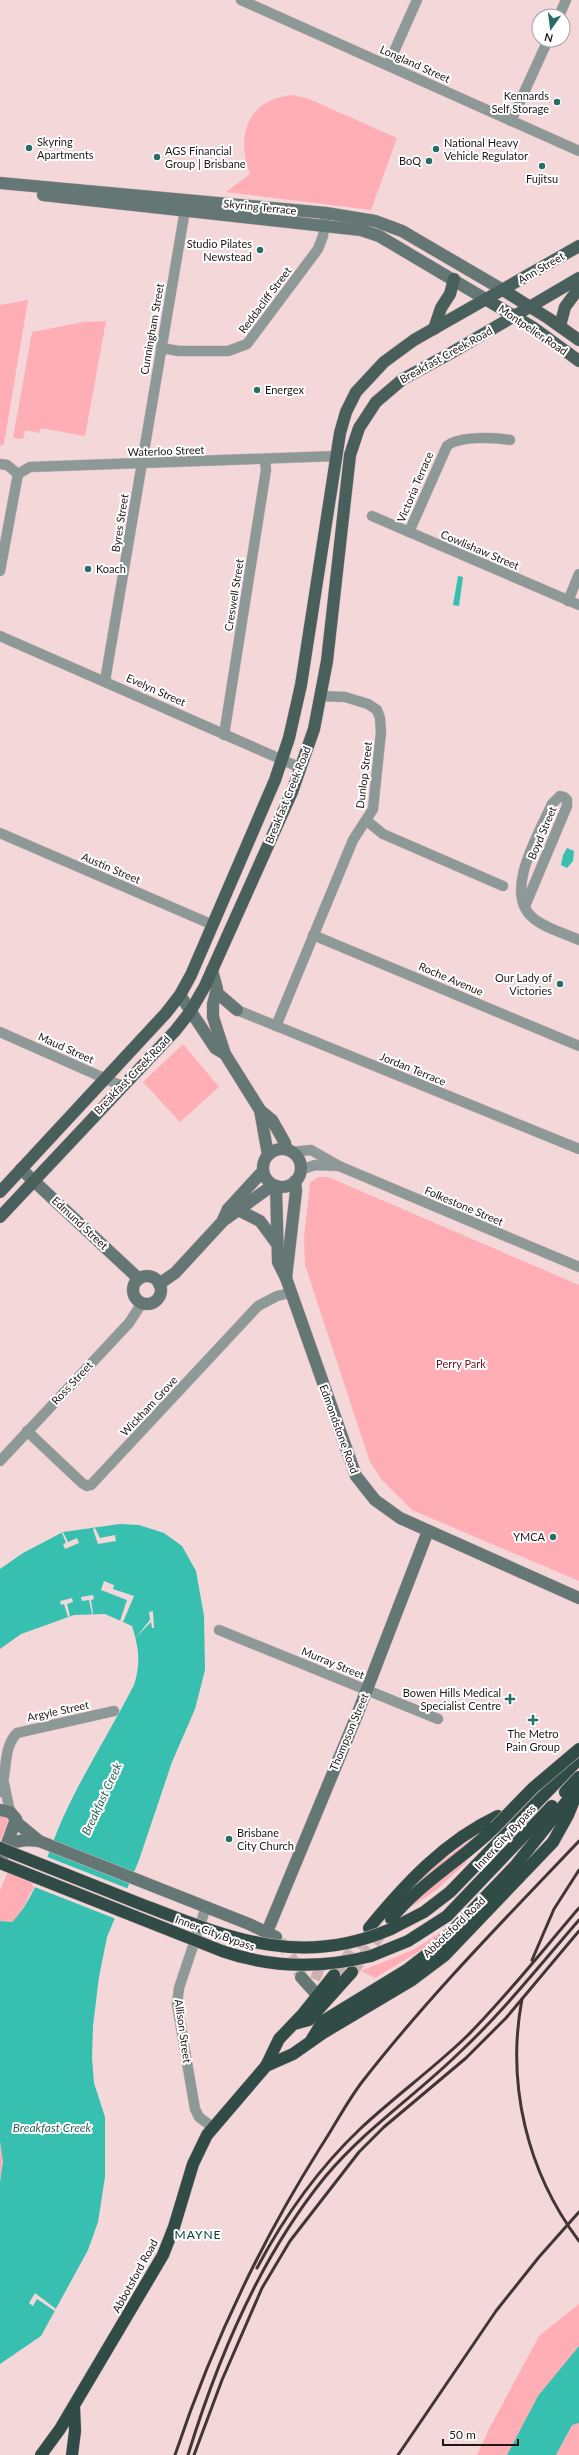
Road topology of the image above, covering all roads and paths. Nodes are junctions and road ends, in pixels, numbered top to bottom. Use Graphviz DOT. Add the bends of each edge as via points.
graph roads {
  1 [pos="241,0"];
  2 [pos="417,0"];
  3 [pos="264,4"];
  4 [pos="544,48"];
  5 [pos="388,65"];
  6 [pos="511,121"];
  7 [pos="579,151"];
  8 [pos="0,183"];
  9 [pos="0,190"];
  10 [pos="186,205"];
  11 [pos="325,219"];
  12 [pos="579,246"];
  13 [pos="579,278"];
  14 [pos="454,279"];
  15 [pos="579,288"];
  16 [pos="503,290"];
  17 [pos="487,300"];
  18 [pos="531,306"];
  19 [pos="515,316"];
  20 [pos="560,326"];
  21 [pos="434,329"];
  22 [pos="579,340"];
  23 [pos="161,348"];
  24 [pos="579,361"];
  25 [pos="510,440"];
  26 [pos="336,456"];
  27 [pos="265,459"];
  28 [pos="0,464"];
  29 [pos="142,464"];
  30 [pos="18,474"];
  31 [pos="372,516"];
  32 [pos="409,532"];
  33 [pos="0,571"];
  34 [pos="579,574"];
  35 [pos="568,601"];
  36 [pos="579,605"];
  37 [pos="0,636"];
  38 [pos="105,681"];
  39 [pos="321,696"];
  40 [pos="224,734"];
  41 [pos="282,760"];
  42 [pos="301,768"];
  43 [pos="367,821"];
  44 [pos="0,833"];
  45 [pos="503,886"];
  46 [pos="525,906"];
  47 [pos="213,925"];
  48 [pos="313,935"];
  49 [pos="579,940"];
  50 [pos="212,970"];
  51 [pos="216,992"];
  52 [pos="180,995"];
  53 [pos="237,1010"];
  54 [pos="190,1012"];
  55 [pos="276,1026"];
  56 [pos="0,1032"];
  57 [pos="579,1046"];
  58 [pos="224,1054"];
  59 [pos="105,1078"];
  60 [pos="122,1086"];
  61 [pos="260,1110"];
  62 [pos="579,1149"];
  63 [pos="289,1151"];
  64 [pos="268,1155"];
  65 [pos="339,1166"];
  66 [pos="21,1169"];
  67 [pos="263,1172"];
  68 [pos="298,1176"];
  69 [pos="34,1180"];
  70 [pos="274,1185"];
  71 [pos="0,1192"];
  72 [pos="238,1210"];
  73 [pos="0,1217"];
  74 [pos="223,1221"];
  75 [pos="277,1244"];
  76 [pos="579,1267"];
  77 [pos="286,1278"];
  78 [pos="139,1279"];
  79 [pos="160,1284"];
  80 [pos="290,1294"];
  81 [pos="142,1303"];
  82 [pos="28,1431"];
  83 [pos="0,1461"];
  84 [pos="428,1531"];
  85 [pos="578,1597"];
  86 [pos="219,1630"];
  87 [pos="367,1690"];
  88 [pos="114,1711"];
  89 [pos="438,1719"];
  90 [pos="579,1748"];
  91 [pos="579,1759"];
  92 [pos="3,1764"];
  93 [pos="579,1777"];
  94 [pos="579,1785"];
  95 [pos="2,1787"];
  96 [pos="579,1788"];
  97 [pos="9,1814"];
  98 [pos="497,1821"];
  99 [pos="39,1841"];
  100 [pos="4,1846"];
  101 [pos="0,1863"];
  102 [pos="206,1906"];
  103 [pos="391,1924"];
  104 [pos="369,1928"];
  105 [pos="301,1977"];
  106 [pos="323,1998"];
  107 [pos="358,1999"];
  108 [pos="311,2040"];
  109 [pos="266,2066"];
  110 [pos="212,2127"];
  111 [pos="74,2406"];
  112 [pos="46,2453"];
  113 [pos="72,2455"];
  1 -- 3 [label="street, Longland Street"];
  2 -- 5 [label="street"];
  3 -- 5 [label="street, Longland Street"];
  4 -- 6 [label="street"];
  5 -- 6 [label="street, Longland Street"];
  6 -- 7 [label="street, Longland Street"];
  8 -- 10 [label="street, Skyring Terrace"];
  9 -- 10 [label="street, Skyring Terrace"];
  10 -- 11 [label="street, Skyring Terrace"];
  10 -- 23 [label="street, Cunningham Street"];
  11 -- 14 [label="street, Skyring Terrace" via="379,236"];
  11 -- 16 [label="street, Skyring Terrace" via="375,221 402,231"];
  11 -- 23 [label="street, Reddacliff Street" via="318,249 247,344 228,351 179,351"];
  12 -- 16 [label="main road, Ann Street"];
  13 -- 18 [label="main road, Breakfast Creek Road"];
  14 -- 17 [label="street, Skyring Terrace"];
  14 -- 21 [label="main road"];
  15 -- 20 [label="main road" via="565,307"];
  16 -- 17 [label="main road, Breakfast Creek Road"];
  16 -- 18 [label="main road, Montpelier Road"];
  17 -- 19 [label="main road, Montpelier Road"];
  17 -- 21 [label="main road, Breakfast Creek Road"];
  18 -- 19 [label="main road, Breakfast Creek Road"];
  18 -- 20 [label="main road, Montpelier Road"];
  19 -- 24 [label="main road, Montpelier Road"];
  19 -- 39 [label="main road, Breakfast Creek Road" via="393,385 376,402 359,428 350,454"];
  20 -- 22 [label="main road, Montpelier Road"];
  21 -- 26 [label="main road, Breakfast Creek Road" via="384,362 362,384 346,412"];
  23 -- 29 [label="street, Cunningham Street"];
  25 -- 32 [label="street, Victoria Terrace" via="488,438 453,442 447,446"];
  26 -- 27 [label="street, Waterloo Street"];
  26 -- 41 [label="main road, Breakfast Creek Road" via="301,685"];
  27 -- 29 [label="street, Waterloo Street"];
  27 -- 40 [label="street, Creswell Street" via="266,470"];
  28 -- 30 [label="street"];
  29 -- 30 [label="street, Waterloo Street" via="30,467"];
  29 -- 38 [label="street, Byres Street"];
  30 -- 33 [label="street"];
  31 -- 32 [label="street, Cowlishaw Street"];
  32 -- 35 [label="street, Cowlishaw Street"];
  34 -- 35 [label="street"];
  35 -- 36 [label="street, Cowlishaw Street"];
  37 -- 38 [label="street, Evelyn Street"];
  38 -- 40 [label="street, Evelyn Street"];
  39 -- 42 [label="main road, Breakfast Creek Road"];
  39 -- 43 [label="street, Dunlop Street" via="345,696 368,704 379,714 381,732 374,804"];
  40 -- 41 [label="street, Evelyn Street"];
  41 -- 42 [label="street, Evelyn Street"];
  41 -- 47 [label="main road, Breakfast Creek Road"];
  42 -- 50 [label="main road, Breakfast Creek Road"];
  43 -- 45 [label="street, Dunlop Street" via="383,834"];
  43 -- 48 [label="street" via="353,840"];
  44 -- 47 [label="street, Austin Street"];
  46 -- 46 [label="street, Boyd Street" via="521,884 524,868 554,801 564,796 567,800 566,806"];
  46 -- 49 [label="street, Boyd Street" via="535,920"];
  47 -- 52 [label="main road, Breakfast Creek Road"];
  48 -- 55 [label="street"];
  48 -- 57 [label="street, Roche Avenue"];
  50 -- 51 [label="street"];
  50 -- 54 [label="main road, Breakfast Creek Road"];
  51 -- 53 [label="street"];
  51 -- 58 [label="street" via="213,1017"];
  52 -- 54 [label="street"];
  52 -- 59 [label="main road, Breakfast Creek Road"];
  53 -- 55 [label="street, Jordan Terrace"];
  54 -- 58 [label="street" via="215,1048"];
  54 -- 60 [label="main road, Breakfast Creek Road"];
  55 -- 62 [label="street, Jordan Terrace"];
  56 -- 59 [label="street, Maud Street"];
  58 -- 61 [label="street"];
  59 -- 60 [label="street, Maud Street"];
  59 -- 66 [label="main road, Breakfast Creek Road"];
  60 -- 69 [label="main road, Breakfast Creek Road"];
  61 -- 63 [label="street" via="272,1120"];
  61 -- 64 [label="street"];
  63 -- 64 [label="street" via="279,1149"];
  63 -- 65 [label="street, Folkestone Street" via="311,1150"];
  63 -- 68 [label="street" via="299,1160"];
  64 -- 67 [label="street" via="262,1165"];
  65 -- 68 [label="street, Folkestone Street" via="315,1165"];
  65 -- 76 [label="street, Folkestone Street"];
  66 -- 69 [label="street, Edmund Street"];
  66 -- 71 [label="main road, Breakfast Creek Road"];
  67 -- 70 [label="street"];
  67 -- 74 [label="street" via="228,1209"];
  68 -- 70 [label="street" via="286,1186"];
  68 -- 77 [label="street, Edmondstone Road"];
  69 -- 73 [label="main road, Breakfast Creek Road"];
  69 -- 78 [label="street, Edmund Street"];
  70 -- 72 [label="street"];
  70 -- 75 [label="street, Edmondstone Road"];
  72 -- 74 [label="street"];
  72 -- 75 [label="street" via="260,1221"];
  74 -- 79 [label="street" via="175,1273"];
  75 -- 77 [label="street, Edmondstone Road" via="278,1262"];
  77 -- 80 [label="street, Edmondstone Road"];
  78 -- 79 [label="street" via="153,1278"];
  78 -- 81 [label="street" via="133,1290 136,1298"];
  79 -- 81 [label="street" via="159,1298 152,1303"];
  80 -- 82 [label="street, Wickham Grove" via="277,1296 258,1306 92,1485 82,1483"];
  80 -- 84 [label="street, Edmondstone Road" via="356,1476 369,1494 383,1507"];
  81 -- 82 [label="street, Ross Street" via="129,1322"];
  82 -- 83 [label="street, Ross Street"];
  84 -- 85 [label="street, Edmondstone Road"];
  84 -- 87 [label="street, Thompson Street"];
  86 -- 87 [label="street, Murray Street"];
  87 -- 89 [label="street, Murray Street"];
  87 -- 102 [label="street, Thompson Street" via="271,1935"];
  88 -- 92 [label="street, Argyle Street" via="17,1733 10,1742"];
  90 -- 98 [label="highway, bridge"];
  91 -- 103 [label="highway, Inner City Bypass" via="450,1892 424,1912"];
  92 -- 95 [label="street, Argyle Street"];
  93 -- 101 [label="highway, Inner City Bypass, bridge" via="457,1907 419,1935 371,1956 330,1964 311,1966 249,1960"];
  94 -- 107 [label="highway" via="515,1866 439,1945 408,1969"];
  95 -- 97 [label="street, Argyle Street"];
  96 -- 108 [label="highway, Abbotsford Road" via="553,1842 444,1956 412,1980"];
  97 -- 99 [label="street"];
  97 -- 100 [label="street"];
  98 -- 103 [label="highway" via="481,1842 415,1893"];
  98 -- 104 [label="highway" via="450,1845 423,1867"];
  99 -- 100 [label="street" via="21,1840"];
  99 -- 102 [label="street"];
  100 -- 101 [label="street"];
  100 -- 103 [label="highway, Inner City Bypass, bridge" via="214,1932 267,1946 307,1949 334,1946 362,1941"];
  102 -- 110 [label="street, Allison Street" via="179,1988 178,2004 195,2109 199,2117"];
  105 -- 106 [label="street"];
  106 -- 106 [label="highway" via="329,1976 351,1973"];
  106 -- 107 [label="highway"];
  106 -- 109 [label="highway, Abbotsford Road" via="309,2020 293,2025 279,2039"];
  107 -- 108 [label="highway" via="322,2021"];
  108 -- 109 [label="highway, Abbotsford Road" via="293,2054"];
  109 -- 110 [label="highway, Abbotsford Road"];
  110 -- 111 [label="highway, Abbotsford Road" via="193,2164 163,2255"];
  111 -- 112 [label="highway, Abbotsford Road"];
  111 -- 113 [label="highway" via="75,2431"];
}
